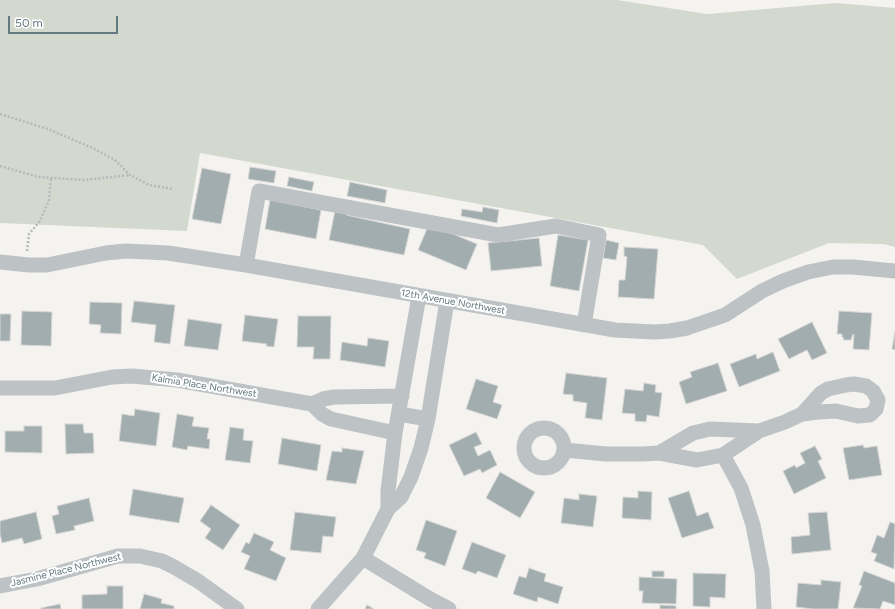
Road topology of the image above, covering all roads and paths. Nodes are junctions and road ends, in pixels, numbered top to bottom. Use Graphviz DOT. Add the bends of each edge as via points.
graph roads {
  1 [pos="0,114"];
  2 [pos="0,166"];
  3 [pos="130,176"];
  4 [pos="51,178"];
  5 [pos="173,189"];
  6 [pos="0,262"];
  7 [pos="29,265"];
  8 [pos="246,265"];
  9 [pos="895,271"];
  10 [pos="419,296"];
  11 [pos="447,301"];
  12 [pos="584,325"];
  13 [pos="0,388"];
  14 [pos="402,396"];
  15 [pos="312,404"];
  16 [pos="399,414"];
  17 [pos="802,414"];
  18 [pos="428,419"];
  19 [pos="759,431"];
  20 [pos="395,433"];
  21 [pos="565,450"];
  22 [pos="659,452"];
  23 [pos="723,456"];
  24 [pos="388,510"];
  25 [pos="363,558"];
  26 [pos="0,586"];
  27 [pos="237,609"];
  28 [pos="318,609"];
  29 [pos="449,609"];
  30 [pos="764,609"];
  1 -- 3 [label="path" via="48,129 93,148 115,160"];
  2 -- 4 [label="path"];
  3 -- 4 [label="path" via="84,180"];
  3 -- 5 [label="path" via="149,185"];
  4 -- 7 [label="path" via="49,200 30,234 27,252"];
  6 -- 7 [label="street, 12th Avenue Northwest"];
  7 -- 8 [label="street, 12th Avenue Northwest" via="48,265 106,253 133,251 175,254"];
  8 -- 10 [label="street, 12th Avenue Northwest"];
  8 -- 12 [label="street" via="259,191 498,235 556,226 599,235"];
  9 -- 12 [label="street, 12th Avenue Northwest" via="853,267 808,272 769,288 725,314 687,328 670,331 615,330"];
  10 -- 11 [label="street, 12th Avenue Northwest"];
  10 -- 14 [label="street"];
  11 -- 12 [label="street, 12th Avenue Northwest"];
  11 -- 18 [label="street"];
  13 -- 15 [label="street, Kalmia Place Northwest" via="55,388 112,377 145,376"];
  14 -- 15 [label="street" via="322,398"];
  14 -- 16 [label="street"];
  15 -- 20 [label="street" via="330,419"];
  16 -- 18 [label="street"];
  16 -- 20 [label="street"];
  17 -- 19 [label="street"];
  18 -- 24 [label="street" via="411,477 401,497"];
  19 -- 22 [label="street" via="710,429 692,433"];
  19 -- 23 [label="street"];
  20 -- 24 [label="street"];
  21 -- 22 [label="street" via="606,454"];
  22 -- 23 [label="street" via="697,460"];
  23 -- 30 [label="street" via="741,488 753,525 762,571"];
  24 -- 25 [label="street"];
  25 -- 28 [label="street"];
  25 -- 29 [label="street"];
  26 -- 27 [label="street, Jasmine Place Northwest" via="37,579 118,556 140,556 162,561 174,567"];
}
